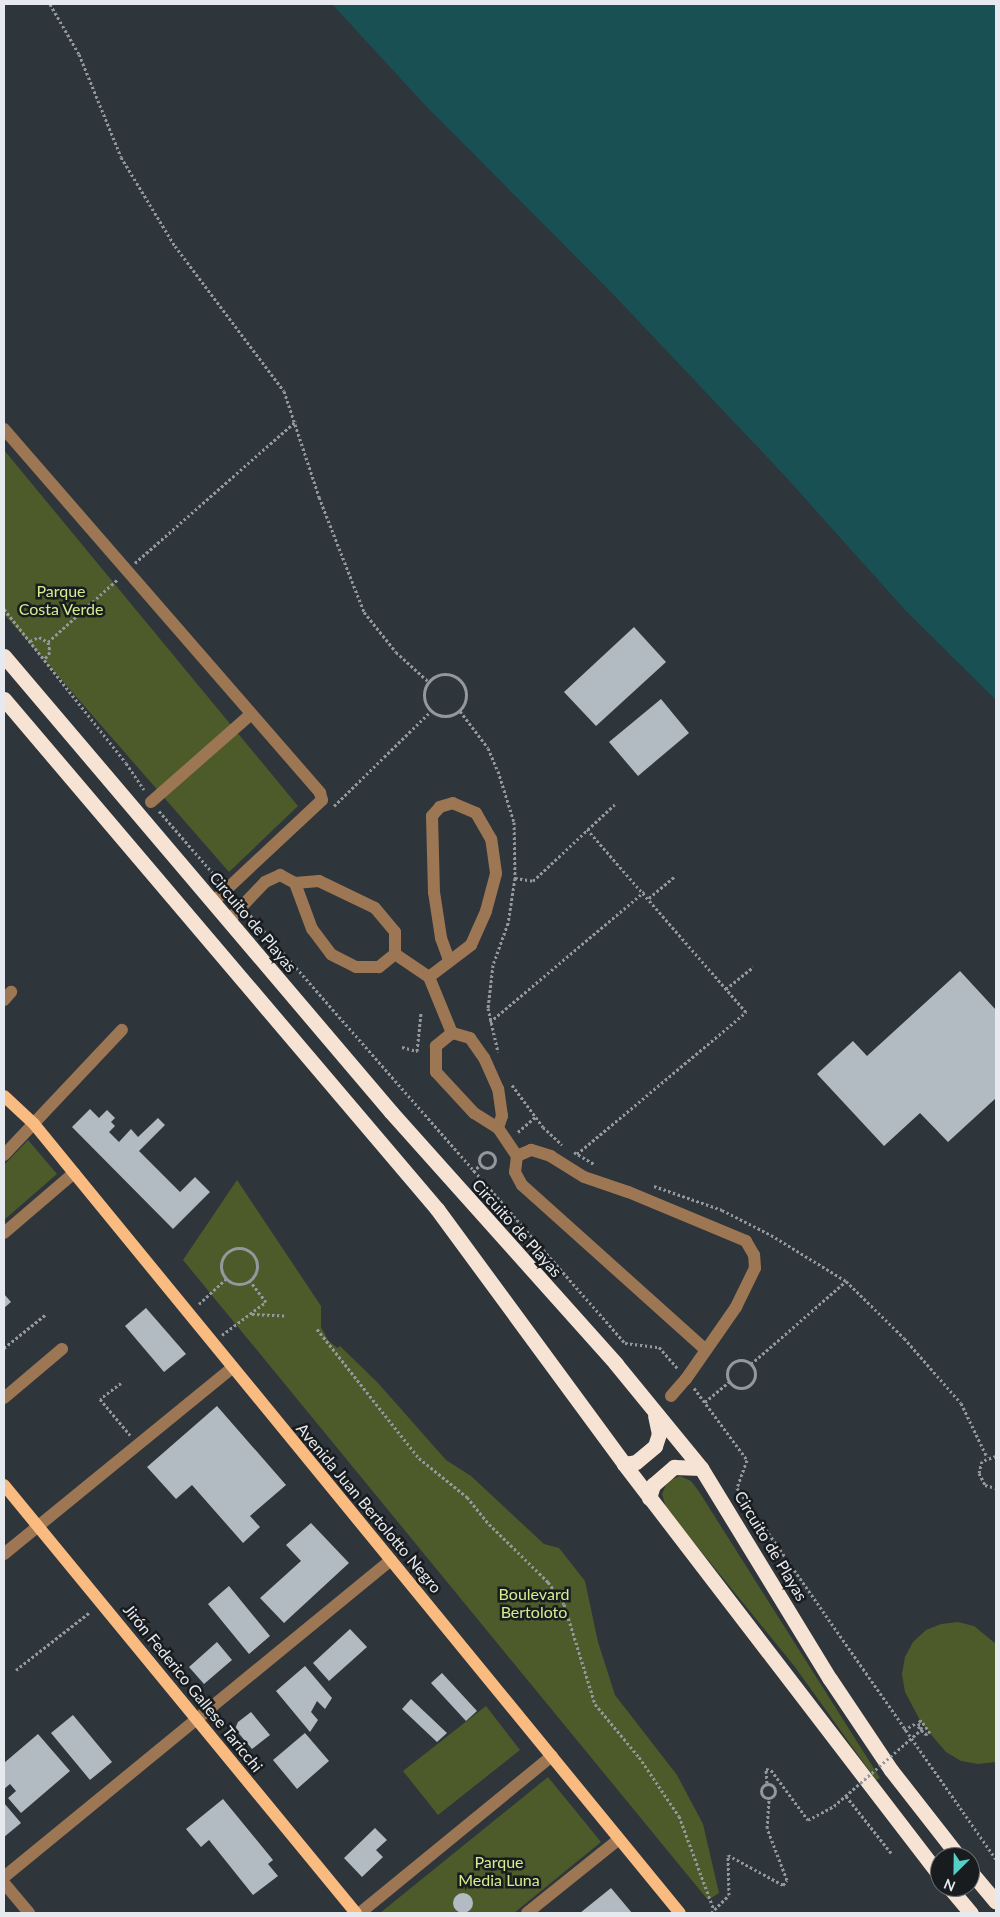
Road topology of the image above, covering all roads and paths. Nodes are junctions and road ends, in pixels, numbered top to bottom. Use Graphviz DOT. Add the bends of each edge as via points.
graph roads {
  1 [pos="50,4"];
  2 [pos="296,421"];
  3 [pos="4,429"];
  4 [pos="127,570"];
  5 [pos="29,641"];
  6 [pos="48,642"];
  7 [pos="4,656"];
  8 [pos="44,660"];
  9 [pos="429,682"];
  10 [pos="4,699"];
  11 [pos="460,711"];
  12 [pos="250,715"];
  13 [pos="151,802"];
  14 [pos="615,804"];
  15 [pos="587,829"];
  16 [pos="675,876"];
  17 [pos="515,878"];
  18 [pos="295,884"];
  19 [pos="644,892"];
  20 [pos="649,898"];
  21 [pos="213,902"];
  22 [pos="228,920"];
  23 [pos="395,954"];
  24 [pos="449,960"];
  25 [pos="753,967"];
  26 [pos="429,976"];
  27 [pos="726,989"];
  28 [pos="421,1013"];
  29 [pos="489,1022"];
  30 [pos="122,1030"];
  31 [pos="452,1033"];
  32 [pos="402,1047"];
  33 [pos="499,1056"];
  34 [pos="510,1080"];
  35 [pos="4,1096"];
  36 [pos="34,1124"];
  37 [pos="498,1128"];
  38 [pos="577,1154"];
  39 [pos="4,1156"];
  40 [pos="517,1156"];
  41 [pos="480,1165"];
  42 [pos="599,1167"];
  43 [pos="473,1172"];
  44 [pos="74,1173"];
  45 [pos="653,1186"];
  46 [pos="4,1233"];
  47 [pos="226,1279"];
  48 [pos="250,1281"];
  49 [pos="846,1281"];
  50 [pos="188,1313"];
  51 [pos="251,1314"];
  52 [pos="45,1315"];
  53 [pos="287,1316"];
  54 [pos="317,1329"];
  55 [pos="212,1344"];
  56 [pos="4,1348"];
  57 [pos="62,1349"];
  58 [pos="706,1350"];
  59 [pos="751,1364"];
  60 [pos="232,1368"];
  61 [pos="729,1382"];
  62 [pos="121,1384"];
  63 [pos="671,1396"];
  64 [pos="4,1398"];
  65 [pos="705,1402"];
  66 [pos="652,1410"];
  67 [pos="137,1444"];
  68 [pos="996,1456"];
  69 [pos="987,1457"];
  70 [pos="624,1464"];
  71 [pos="701,1468"];
  72 [pos="4,1485"];
  73 [pos="996,1488"];
  74 [pos="649,1498"];
  75 [pos="38,1526"];
  76 [pos="4,1554"];
  77 [pos="391,1560"];
  78 [pos="101,1603"];
  79 [pos="16,1670"];
  80 [pos="198,1721"];
  81 [pos="904,1730"];
  82 [pos="552,1756"];
  83 [pos="767,1783"];
  84 [pos="846,1796"];
  85 [pos="769,1798"];
  86 [pos="619,1839"];
  87 [pos="951,1847"];
  88 [pos="892,1854"];
  89 [pos="930,1863"];
  90 [pos="4,1878"];
  91 [pos="4,1883"];
  92 [pos="980,1883"];
  93 [pos="957,1897"];
  94 [pos="996,1902"];
  95 [pos="714,1910"];
  96 [pos="677,1912"];
  97 [pos="29,1913"];
  98 [pos="356,1913"];
  99 [pos="360,1913"];
  100 [pos="527,1913"];
  101 [pos="711,1913"];
  102 [pos="970,1913"];
  1 -- 2 [label="path" via="79,54 121,157 175,246 284,391"];
  2 -- 4 [label="path"];
  2 -- 9 [label="path" via="319,497 364,612 396,652"];
  3 -- 4 [label="street"];
  4 -- 6 [label="path"];
  4 -- 12 [label="street"];
  5 -- 6 [label="path" via="39,637"];
  6 -- 8 [label="path" via="50,652"];
  7 -- 21 [label="highway, Circuito de Playas"];
  9 -- 11 [label="path" via="424,697 429,709 447,717"];
  9 -- 11 [label="path" via="444,674 462,682 467,694"];
  10 -- 70 [label="highway" via="437,1209"];
  11 -- 17 [label="path" via="488,748 498,770 514,822"];
  12 -- 13 [label="street"];
  12 -- 21 [label="street" via="320,793 322,800"];
  14 -- 15 [label="path"];
  15 -- 17 [label="path" via="533,881"];
  15 -- 19 [label="path"];
  16 -- 20 [label="path"];
  17 -- 29 [label="path" via="508,923 493,965"];
  18 -- 22 [label="street" via="280,875 265,882"];
  18 -- 23 [label="street" via="319,881 375,908 395,932"];
  18 -- 23 [label="street" via="312,929 331,954 356,967 379,967"];
  19 -- 20 [label="path"];
  19 -- 29 [label="path"];
  20 -- 27 [label="path"];
  21 -- 22 [label="highway, Circuito de Playas"];
  22 -- 66 [label="highway, Circuito de Playas" via="397,1120 616,1364"];
  23 -- 26 [label="street"];
  24 -- 24 [label="street" via="471,945 486,911 496,874 491,839 476,813 453,803 440,807 432,816 434,892 441,938"];
  24 -- 26 [label="street"];
  25 -- 27 [label="path"];
  26 -- 31 [label="street"];
  27 -- 38 [label="path" via="746,1012"];
  28 -- 32 [label="path" via="418,1050"];
  29 -- 33 [label="path"];
  30 -- 36 [label="street"];
  31 -- 37 [label="street" via="470,1038 484,1058 498,1089 502,1116"];
  31 -- 37 [label="street" via="436,1046 436,1072 474,1113"];
  34 -- 38 [label="path" via="543,1127"];
  35 -- 36 [label="main road, Avenida Juan Bertolotto Negro"];
  36 -- 39 [label="street"];
  36 -- 44 [label="main road, Avenida Juan Bertolotto Negro"];
  37 -- 40 [label="street"];
  38 -- 42 [label="path"];
  40 -- 58 [label="street" via="515,1172 522,1185"];
  40 -- 58 [label="street" via="531,1150 551,1156 584,1177 746,1241 754,1255 755,1268 736,1307"];
  41 -- 41 [label="path" via="492,1166 493,1154 481,1154"];
  41 -- 43 [label="path"];
  44 -- 46 [label="street"];
  44 -- 50 [label="main road, Avenida Juan Bertolotto Negro"];
  45 -- 49 [label="path" via="722,1210"];
  47 -- 48 [label="path" via="238,1284"];
  47 -- 48 [label="path" via="221,1262 227,1252 238,1248 250,1251 256,1260 256,1272"];
  47 -- 50 [label="path"];
  48 -- 51 [label="path" via="266,1302"];
  49 -- 59 [label="path"];
  49 -- 69 [label="path" via="904,1338 961,1403"];
  50 -- 55 [label="main road, Avenida Juan Bertolotto Negro"];
  51 -- 53 [label="path"];
  51 -- 55 [label="path"];
  52 -- 56 [label="path"];
  54 -- 95 [label="path" via="419,1458 467,1497 489,1524 548,1582 564,1604 595,1704 639,1757 679,1816"];
  55 -- 60 [label="main road, Avenida Juan Bertolotto Negro"];
  57 -- 64 [label="street"];
  58 -- 63 [label="street"];
  59 -- 61 [label="path" via="738,1360 730,1365"];
  59 -- 61 [label="path" via="755,1373 750,1385 741,1388"];
  60 -- 67 [label="street"];
  60 -- 77 [label="main road, Avenida Juan Bertolotto Negro"];
  61 -- 65 [label="path"];
  62 -- 67 [label="path" via="100,1400"];
  66 -- 70 [label="highway" via="659,1428 656,1446 642,1459"];
  66 -- 71 [label="highway, Circuito de Playas"];
  67 -- 75 [label="street"];
  68 -- 69 [label="path"];
  69 -- 73 [label="path" via="979,1467 979,1473 985,1484"];
  70 -- 74 [label="highway"];
  71 -- 74 [label="highway" via="674,1467 653,1485"];
  71 -- 87 [label="highway, Circuito de Playas" via="830,1679 891,1770"];
  72 -- 75 [label="main road, Jirón Federico Gallese Taricchi"];
  74 -- 89 [label="highway"];
  75 -- 76 [label="street"];
  75 -- 78 [label="main road, Jirón Federico Gallese Taricchi"];
  77 -- 80 [label="street"];
  77 -- 82 [label="main road, Avenida Juan Bertolotto Negro"];
  78 -- 79 [label="path"];
  78 -- 80 [label="main road, Jirón Federico Gallese Taricchi"];
  80 -- 90 [label="street"];
  80 -- 98 [label="main road, Jirón Federico Gallese Taricchi"];
  81 -- 84 [label="path, bridge" via="917,1724 925,1734 930,1733 921,1720 918,1723 922,1729"];
  82 -- 86 [label="main road, Avenida Juan Bertolotto Negro"];
  82 -- 99 [label="street"];
  83 -- 84 [label="path, bridge" via="766,1769 771,1770 808,1820"];
  83 -- 85 [label="path" via="761,1792"];
  83 -- 85 [label="path" via="776,1790"];
  84 -- 88 [label="path"];
  85 -- 95 [label="path" via="767,1828 787,1880 783,1885 728,1855 729,1895"];
  86 -- 96 [label="main road, Avenida Juan Bertolotto Negro"];
  86 -- 100 [label="street"];
  91 -- 97 [label="street"];
  92 -- 94 [label="highway"];
  93 -- 102 [label="highway"];
  95 -- 101 [label="path"];
}
